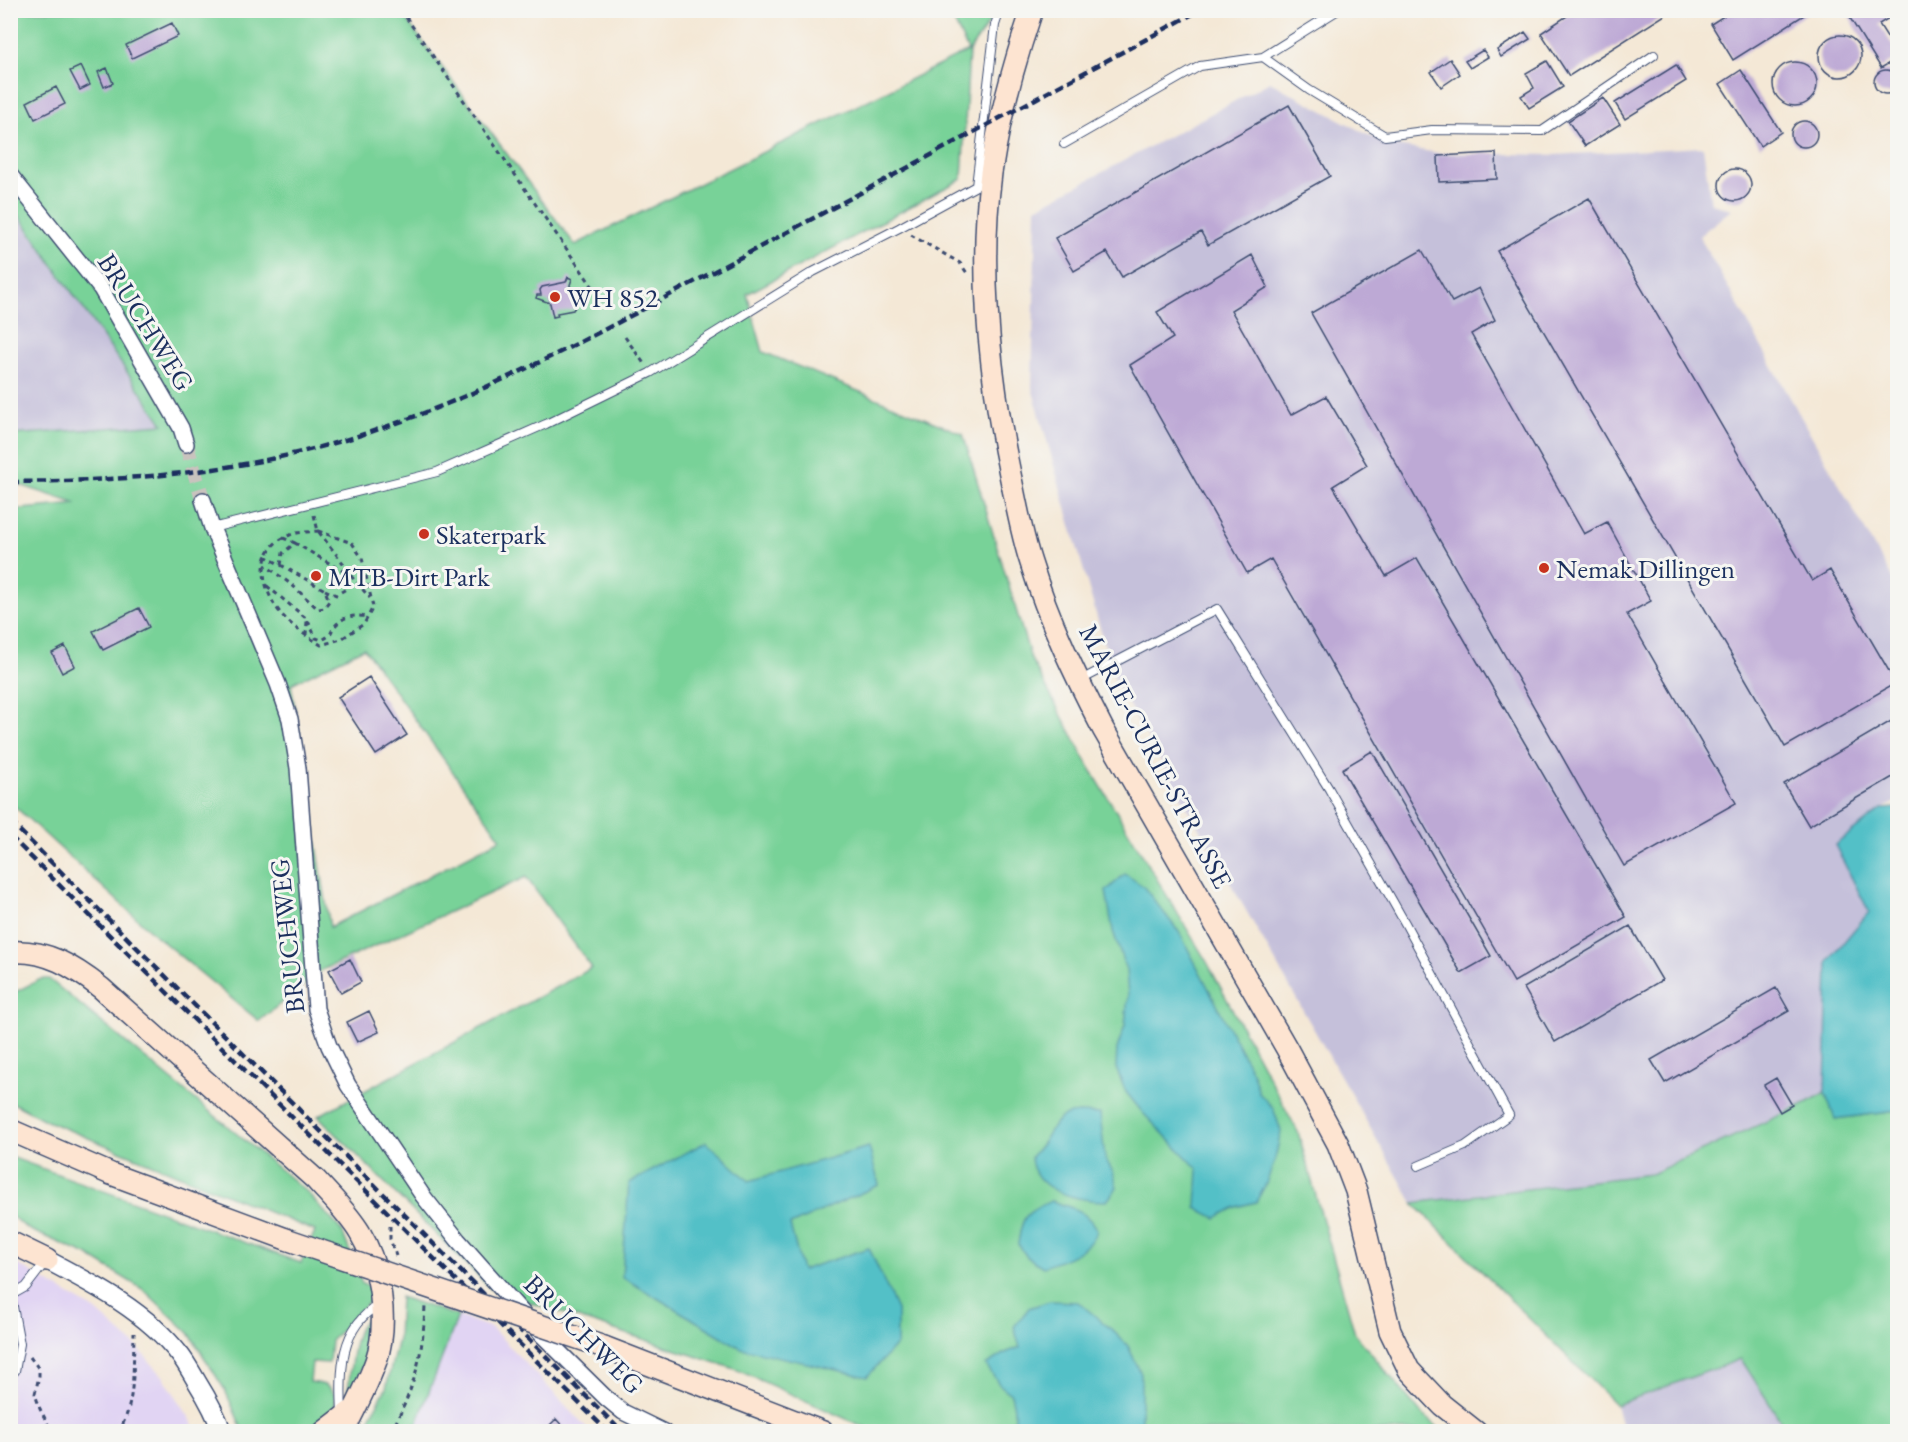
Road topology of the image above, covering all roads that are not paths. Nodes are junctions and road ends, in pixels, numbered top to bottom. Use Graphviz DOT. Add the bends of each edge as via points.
graph roads {
  1 [pos="1000,10"];
  2 [pos="1032,10"];
  3 [pos="1338,10"];
  4 [pos="1654,55"];
  5 [pos="1263,57"];
  6 [pos="1064,144"];
  7 [pos="10,175"];
  8 [pos="186,444"];
  9 [pos="203,500"];
  10 [pos="212,528"];
  11 [pos="1078,681"];
  12 [pos="10,952"];
  13 [pos="16,1135"];
  14 [pos="1418,1166"];
  15 [pos="10,1242"];
  16 [pos="47,1260"];
  17 [pos="11,1296"];
  18 [pos="381,1304"];
  19 [pos="10,1374"];
  20 [pos="347,1419"];
  21 [pos="222,1431"];
  22 [pos="324,1431"];
  23 [pos="664,1431"];
  24 [pos="823,1431"];
  25 [pos="1476,1431"];
  1 -- 10 [label="lane" via="976,186 813,272 650,373 546,424 437,472"];
  2 -- 11 [label="main road, MARIE-CURIE-STRASSE" via="1007,93 992,173 987,230 988,306 1000,429 1021,528 1050,617"];
  3 -- 5 [label="lane"];
  4 -- 5 [label="lane" via="1542,131 1432,130 1385,136"];
  5 -- 6 [label="lane" via="1200,66"];
  7 -- 8 [label="street, BRUCHWEG" via="102,289 181,428"];
  9 -- 10 [label="street, BRUCHWEG"];
  10 -- 23 [label="street, BRUCHWEG" via="290,719 298,768 316,1009 348,1085 423,1196 543,1336 622,1412"];
  11 -- 14 [label="lane" via="1217,609 1335,799 1509,1115 1465,1146"];
  11 -- 25 [label="main road, MARIE-CURIE-STRASSE" via="1338,1144 1356,1191 1390,1331 1409,1370 1442,1405"];
  12 -- 18 [label="main road" via="36,953 79,970 316,1180 360,1234 377,1268"];
  13 -- 24 [label="main road, bridge" via="286,1239 604,1347"];
  15 -- 16 [label="main road"];
  16 -- 17 [label="lane" via="26,1287"];
  16 -- 21 [label="street" via="98,1287 162,1335 181,1356"];
  17 -- 19 [label="lane" via="20,1344 15,1371"];
  18 -- 20 [label="main road" via="376,1359"];
  18 -- 20 [label="lane" via="358,1321 348,1338 341,1393"];
  20 -- 22 [label="main road"];
}
